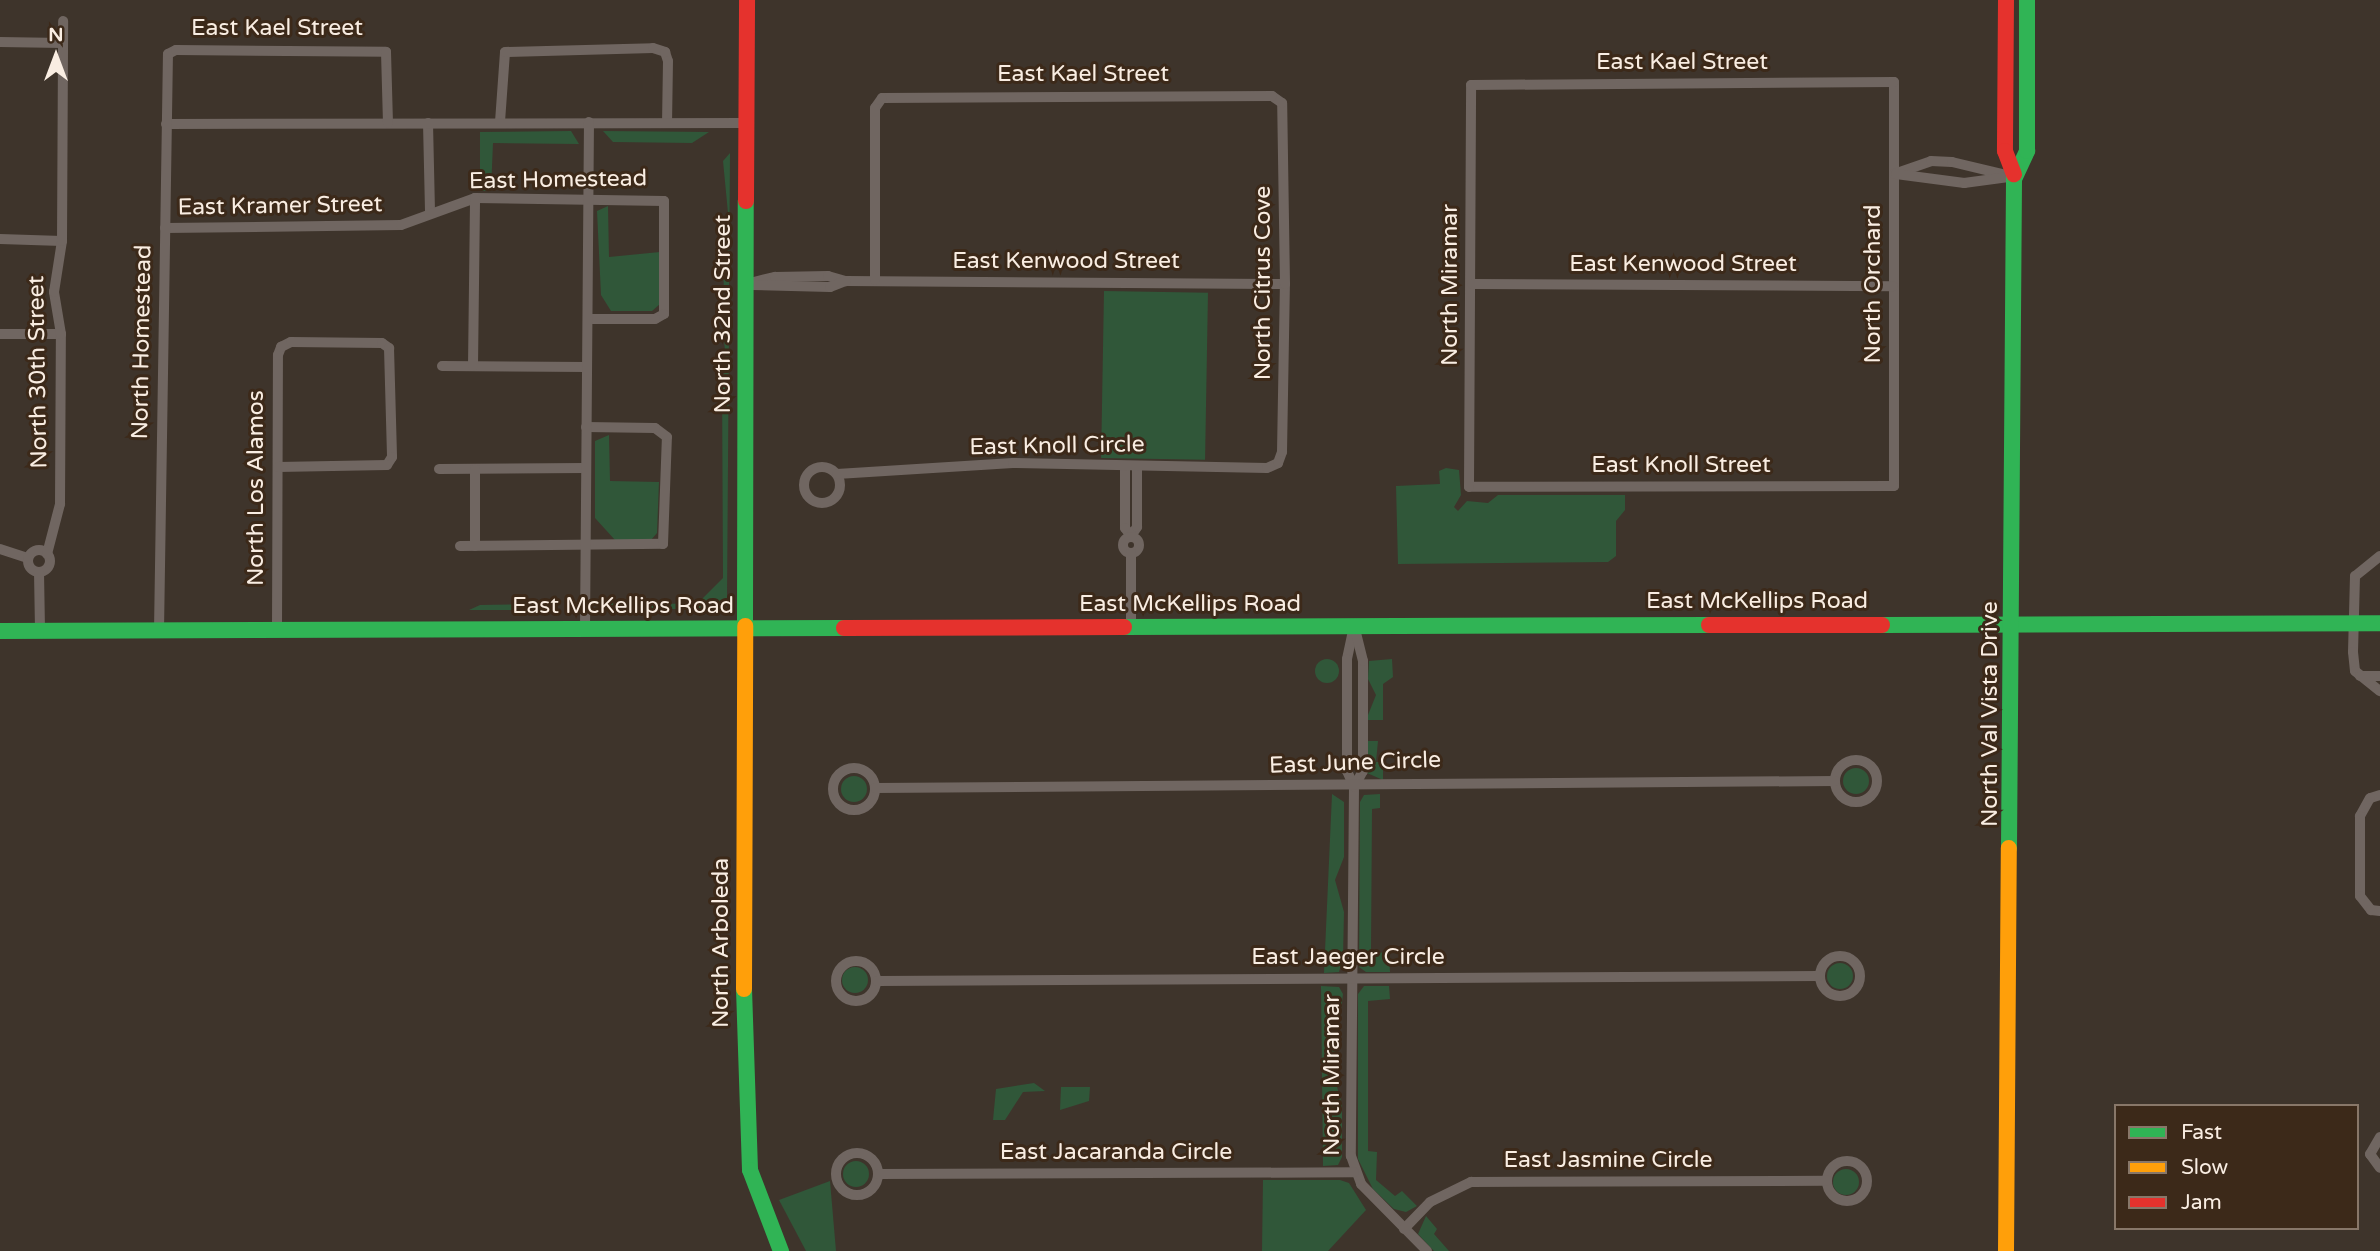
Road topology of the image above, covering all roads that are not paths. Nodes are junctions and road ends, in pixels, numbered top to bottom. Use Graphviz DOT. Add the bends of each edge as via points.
graph roads {
  1 [pos="747,0"];
  2 [pos="2006,0"];
  3 [pos="2027,0"];
  4 [pos="64,21"];
  5 [pos="0,42"];
  6 [pos="63,43"];
  7 [pos="169,54"];
  8 [pos="1894,82"];
  9 [pos="1471,85"];
  10 [pos="1282,103"];
  11 [pos="428,122"];
  12 [pos="500,122"];
  13 [pos="589,122"];
  14 [pos="746,122"];
  15 [pos="388,123"];
  16 [pos="667,123"];
  17 [pos="166,124"];
  18 [pos="1894,173"];
  19 [pos="2015,177"];
  20 [pos="475,198"];
  21 [pos="588,198"];
  22 [pos="430,212"];
  23 [pos="165,228"];
  24 [pos="0,239"];
  25 [pos="62,241"];
  26 [pos="875,280"];
  27 [pos="746,284"];
  28 [pos="1285,284"];
  29 [pos="1472,284"];
  30 [pos="1894,286"];
  31 [pos="588,319"];
  32 [pos="0,334"];
  33 [pos="61,334"];
  34 [pos="442,366"];
  35 [pos="473,366"];
  36 [pos="587,367"];
  37 [pos="586,427"];
  38 [pos="1278,463"];
  39 [pos="1125,466"];
  40 [pos="1138,466"];
  41 [pos="278,467"];
  42 [pos="585,468"];
  43 [pos="439,469"];
  44 [pos="475,469"];
  45 [pos="836,474"];
  46 [pos="1469,486"];
  47 [pos="1894,486"];
  48 [pos="1131,536"];
  49 [pos="460,546"];
  50 [pos="475,546"];
  51 [pos="585,547"];
  52 [pos="0,549"];
  53 [pos="47,554"];
  54 [pos="2380,556"];
  55 [pos="28,558"];
  56 [pos="2369,564"];
  57 [pos="2380,571"];
  58 [pos="39,572"];
  59 [pos="2013,622"];
  60 [pos="2354,623"];
  61 [pos="2380,623"];
  62 [pos="1130,626"];
  63 [pos="1354,626"];
  64 [pos="585,629"];
  65 [pos="743,629"];
  66 [pos="277,630"];
  67 [pos="0,631"];
  68 [pos="40,631"];
  69 [pos="159,631"];
  70 [pos="2360,676"];
  71 [pos="2380,676"];
  72 [pos="2380,691"];
  73 [pos="1835,781"];
  74 [pos="1354,787"];
  75 [pos="876,788"];
  76 [pos="2380,795"];
  77 [pos="2380,911"];
  78 [pos="1819,976"];
  79 [pos="1352,978"];
  80 [pos="877,981"];
  81 [pos="2380,1137"];
  82 [pos="2380,1168"];
  83 [pos="1354,1172"];
  84 [pos="878,1174"];
  85 [pos="1827,1181"];
  86 [pos="1404,1229"];
  87 [pos="781,1251"];
  88 [pos="1427,1251"];
  89 [pos="2006,1251"];
  1 -- 14 [label="main road, North 32nd Street"];
  2 -- 19 [label="main road, North Val Vista Drive" via="2005,151"];
  3 -- 19 [label="main road, North Val Vista Drive" via="2027,151"];
  4 -- 6 [label="street, North 30th Street"];
  5 -- 6 [label="street"];
  6 -- 25 [label="street, North 30th Street"];
  7 -- 15 [label="street, East Kael Street" via="176,50 386,52"];
  7 -- 17 [label="street, North Homestead"];
  8 -- 9 [label="street, East Kael Street"];
  8 -- 18 [label="street, North Orchard"];
  9 -- 29 [label="street, North Miramar"];
  10 -- 26 [label="street, East Kael Street" via="1272,96 882,98 875,108"];
  10 -- 28 [label="street, North Citrus Cove"];
  11 -- 12 [label="street"];
  11 -- 15 [label="street"];
  11 -- 22 [label="street"];
  12 -- 13 [label="street"];
  12 -- 16 [label="street" via="505,52 653,48 665,52 668,61"];
  13 -- 16 [label="street"];
  13 -- 21 [label="street"];
  14 -- 16 [label="street"];
  14 -- 27 [label="main road, North 32nd Street"];
  15 -- 17 [label="street"];
  17 -- 23 [label="street, North Homestead"];
  18 -- 19 [label="street" via="1965,183"];
  18 -- 19 [label="street" via="1942,162 1969,163"];
  18 -- 30 [label="street, North Orchard"];
  19 -- 59 [label="main road, North Val Vista Drive"];
  20 -- 21 [label="street, East Homestead"];
  20 -- 22 [label="street, East Homestead"];
  20 -- 35 [label="street"];
  21 -- 31 [label="street"];
  21 -- 31 [label="street, East Homestead" via="664,201 667,276 664,314 655,320"];
  22 -- 23 [label="street, East Kramer Street" via="401,225 369,227"];
  23 -- 69 [label="street, North Homestead"];
  24 -- 25 [label="street"];
  25 -- 33 [label="street, North 30th Street" via="54,292"];
  26 -- 27 [label="street, East Kenwood Street" via="775,277"];
  26 -- 28 [label="street, East Kenwood Street"];
  27 -- 65 [label="main road, North 32nd Street"];
  28 -- 38 [label="street, North Citrus Cove"];
  29 -- 30 [label="street, East Kenwood Street"];
  29 -- 46 [label="street, North Miramar"];
  30 -- 47 [label="street, North Orchard"];
  31 -- 36 [label="street"];
  32 -- 33 [label="street"];
  33 -- 53 [label="street, North 30th Street" via="60,504"];
  34 -- 35 [label="street"];
  35 -- 36 [label="street"];
  36 -- 37 [label="street"];
  37 -- 42 [label="street"];
  37 -- 51 [label="street" via="661,430 667,437 663,544"];
  38 -- 40 [label="street, East Knoll Circle" via="1267,468"];
  39 -- 40 [label="street, East Knoll Circle"];
  39 -- 45 [label="street, East Knoll Circle" via="1013,463"];
  39 -- 48 [label="street" via="1125,528"];
  40 -- 48 [label="street" via="1137,527"];
  41 -- 41 [label="street, North Los Alamos" via="281,347 291,342 382,343 389,348 392,457 387,465"];
  41 -- 66 [label="street, North Los Alamos"];
  42 -- 44 [label="street"];
  42 -- 51 [label="street"];
  43 -- 44 [label="street"];
  44 -- 50 [label="street"];
  46 -- 47 [label="street, East Knoll Street"];
  48 -- 62 [label="street" via="1122,544 1130,553"];
  49 -- 50 [label="street"];
  50 -- 51 [label="street"];
  51 -- 64 [label="street"];
  52 -- 55 [label="street"];
  53 -- 55 [label="street" via="38,550"];
  53 -- 58 [label="street" via="50,564"];
  54 -- 56 [label="street"];
  55 -- 58 [label="street" via="30,568"];
  56 -- 57 [label="street"];
  56 -- 60 [label="street" via="2355,576"];
  58 -- 68 [label="street"];
  59 -- 60 [label="main road, East McKellips Road"];
  59 -- 63 [label="main road, East McKellips Road"];
  59 -- 89 [label="main road, North Val Vista Drive"];
  60 -- 61 [label="main road, East McKellips Road"];
  60 -- 70 [label="street" via="2355,671"];
  62 -- 63 [label="main road, East McKellips Road"];
  62 -- 65 [label="main road, East McKellips Road"];
  63 -- 74 [label="street, North Miramar" via="1347,701 1347,771"];
  64 -- 65 [label="main road, East McKellips Road"];
  64 -- 66 [label="main road, East McKellips Road"];
  65 -- 87 [label="main road, North Arboleda" via="745,1140"];
  66 -- 69 [label="main road, East McKellips Road"];
  67 -- 68 [label="main road, East McKellips Road"];
  68 -- 69 [label="main road, East McKellips Road"];
  70 -- 71 [label="street"];
  70 -- 72 [label="street"];
  73 -- 74 [label="street, East June Circle"];
  74 -- 75 [label="street, East June Circle"];
  74 -- 79 [label="street, North Miramar"];
  75 -- 75 [label="street" via="870,775 852,768 840,773 833,790 843,807 856,810 869,805"];
  76 -- 77 [label="street" via="2365,803 2360,816 2360,896 2367,907"];
  78 -- 79 [label="street, East Jaeger Circle"];
  79 -- 80 [label="street, East Jaeger Circle"];
  79 -- 83 [label="street, North Miramar"];
  81 -- 82 [label="street" via="2370,1154"];
  83 -- 84 [label="street, East Jacaranda Circle"];
  83 -- 86 [label="street, North Miramar"];
  84 -- 84 [label="street" via="869,1157 857,1153 844,1157 835,1175 846,1193 860,1195 873,1188"];
  85 -- 86 [label="street, East Jasmine Circle" via="1471,1182 1430,1202"];
  86 -- 88 [label="street, North Miramar"];
}
